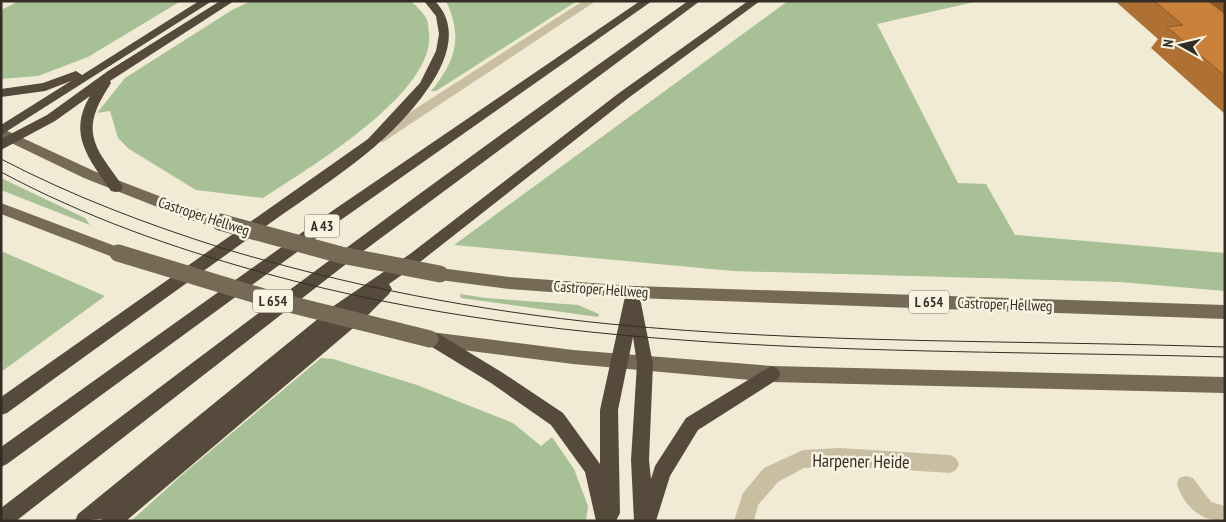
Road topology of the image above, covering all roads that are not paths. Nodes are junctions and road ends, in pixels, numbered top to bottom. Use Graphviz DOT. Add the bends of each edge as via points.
graph roads {
  1 [pos="207,1"];
  2 [pos="229,1"];
  3 [pos="429,1"];
  4 [pos="592,1"];
  5 [pos="647,1"];
  6 [pos="695,1"];
  7 [pos="755,1"];
  8 [pos="167,25"];
  9 [pos="112,74"];
  10 [pos="1,93"];
  11 [pos="4,137"];
  12 [pos="373,142"];
  13 [pos="116,187"];
  14 [pos="1,208"];
  15 [pos="415,258"];
  16 [pos="634,292"];
  17 [pos="1225,312"];
  18 [pos="432,339"];
  19 [pos="618,362"];
  20 [pos="645,364"];
  21 [pos="772,374"];
  22 [pos="1225,385"];
  23 [pos="1,406"];
  24 [pos="1,458"];
  25 [pos="950,464"];
  26 [pos="1186,485"];
  27 [pos="1225,516"];
  28 [pos="1,520"];
  29 [pos="85,521"];
  30 [pos="111,521"];
  31 [pos="606,521"];
  32 [pos="610,521"];
  33 [pos="646,521"];
  34 [pos="744,521"];
  1 -- 8 [label="highway"];
  2 -- 9 [label="highway"];
  3 -- 12 [label="highway" via="441,14 445,41 440,57 419,92"];
  4 -- 12 [label="street"];
  5 -- 24 [label="highway, A 43" via="340,214"];
  6 -- 28 [label="highway, A 43" via="342,258"];
  7 -- 15 [label="highway" via="623,96"];
  8 -- 10 [label="highway" via="80,73 46,87"];
  8 -- 11 [label="highway"];
  9 -- 11 [label="highway" via="51,118"];
  9 -- 13 [label="highway" via="96,95 84,122 87,142"];
  11 -- 13 [label="main road, Castroper Hellweg / L 654"];
  12 -- 23 [label="highway"];
  13 -- 16 [label="main road, Castroper Hellweg / L 654, bridge" via="238,228 378,264 509,283"];
  14 -- 18 [label="main road, L 654, bridge" via="118,253 242,293"];
  15 -- 29 [label="highway" via="341,310"];
  15 -- 30 [label="highway" via="359,312"];
  16 -- 17 [label="main road, Castroper Hellweg / L 654"];
  16 -- 19 [label="highway"];
  16 -- 20 [label="highway"];
  18 -- 19 [label="main road, L 654"];
  18 -- 31 [label="highway" via="557,419 593,468"];
  19 -- 20 [label="main road, L 654"];
  19 -- 32 [label="highway" via="609,410"];
  20 -- 21 [label="main road, L 654"];
  20 -- 33 [label="highway" via="640,460"];
  21 -- 22 [label="main road, L 654"];
  21 -- 33 [label="highway" via="692,424 662,472"];
  25 -- 34 [label="street, Harpener Heide" via="840,457 803,459 771,475 750,500"];
  26 -- 27 [label="street" via="1205,509"];
}
